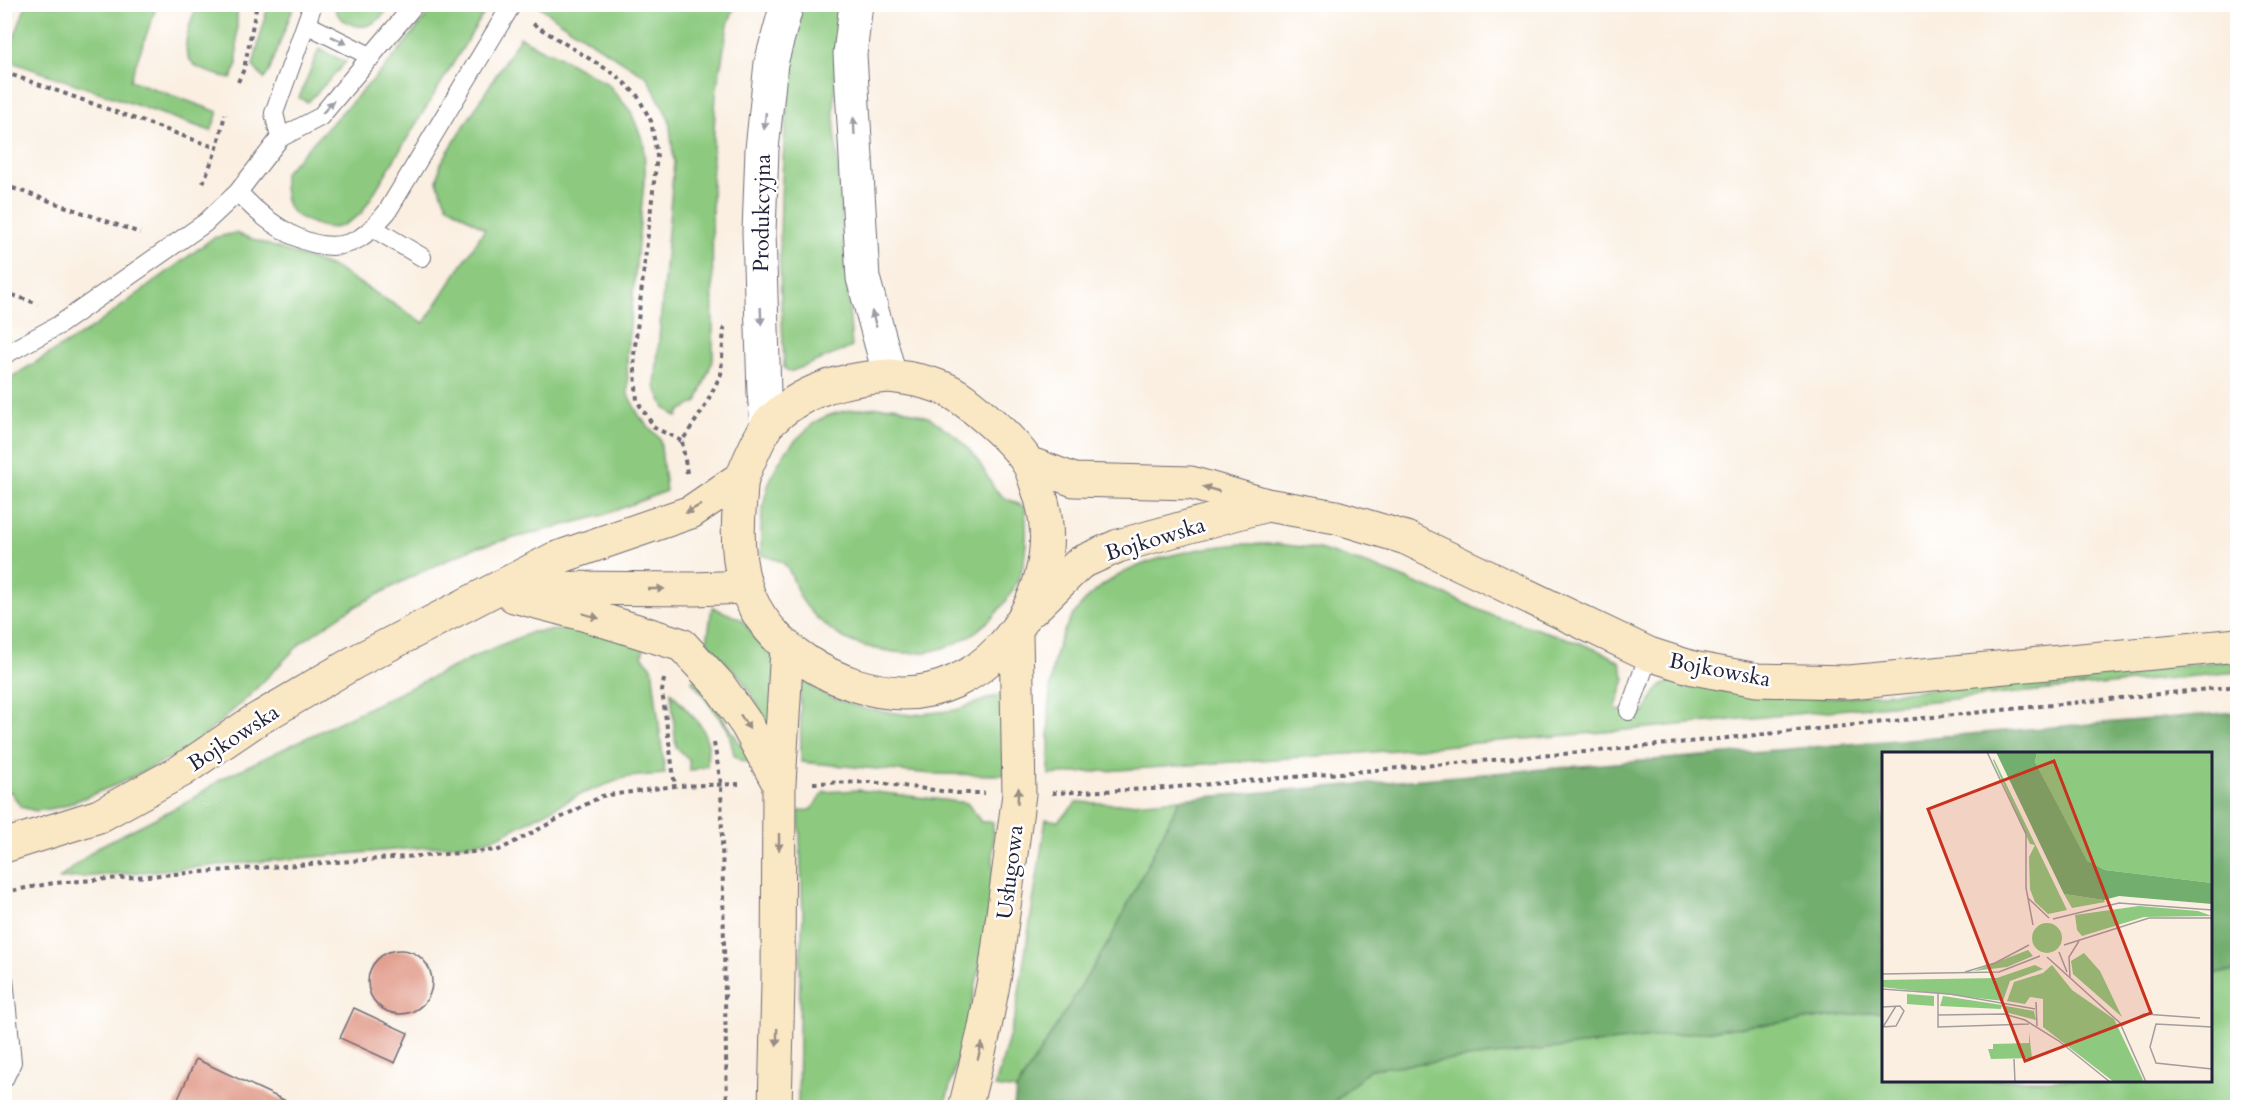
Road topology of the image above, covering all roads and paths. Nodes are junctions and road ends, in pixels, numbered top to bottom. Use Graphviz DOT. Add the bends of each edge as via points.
graph roads {
  1 [pos="256,4"];
  2 [pos="313,4"];
  3 [pos="415,4"];
  4 [pos="787,4"];
  5 [pos="856,4"];
  6 [pos="511,7"];
  7 [pos="306,24"];
  8 [pos="372,57"];
  9 [pos="4,72"];
  10 [pos="238,82"];
  11 [pos="225,114"];
  12 [pos="280,138"];
  13 [pos="217,148"];
  14 [pos="202,183"];
  15 [pos="4,185"];
  16 [pos="238,192"];
  17 [pos="373,228"];
  18 [pos="144,234"];
  19 [pos="422,257"];
  20 [pos="4,292"];
  21 [pos="41,306"];
  22 [pos="724,324"];
  23 [pos="4,355"];
  24 [pos="890,376"];
  25 [pos="767,424"];
  26 [pos="682,441"];
  27 [pos="1028,463"];
  28 [pos="742,477"];
  29 [pos="1267,505"];
  30 [pos="691,512"];
  31 [pos="746,587"];
  32 [pos="514,596"];
  33 [pos="454,610"];
  34 [pos="1022,624"];
  35 [pos="682,645"];
  36 [pos="2238,645"];
  37 [pos="787,648"];
  38 [pos="1649,654"];
  39 [pos="2238,686"];
  40 [pos="1629,711"];
  41 [pos="721,784"];
  42 [pos="779,784"];
  43 [pos="675,786"];
  44 [pos="1019,794"];
  45 [pos="4,846"];
  46 [pos="4,892"];
  47 [pos="4,979"];
  48 [pos="4,1079"];
  49 [pos="727,1107"];
  50 [pos="775,1107"];
  51 [pos="965,1107"];
  1 -- 10 [label="path"];
  2 -- 7 [label="lane"];
  3 -- 8 [label="lane"];
  4 -- 25 [label="street, Produkcyjna, one-way" via="771,63 762,149 759,232"];
  24 -- 5 [label="street, one-way" via="863,278 850,54"];
  6 -- 17 [label="lane" via="387,212"];
  6 -- 26 [label="path" via="616,75 637,95 651,121 657,156 634,355 637,401 655,428"];
  7 -- 8 [label="lane, one-way"];
  7 -- 12 [label="lane" via="274,113"];
  12 -- 8 [label="lane, one-way" via="320,117"];
  9 -- 13 [label="path"];
  11 -- 13 [label="path"];
  12 -- 16 [label="lane"];
  13 -- 14 [label="path"];
  15 -- 18 [label="path"];
  16 -- 17 [label="lane" via="250,205 303,239 341,244 358,239"];
  16 -- 23 [label="lane" via="205,223 104,294 59,325"];
  17 -- 19 [label="lane"];
  20 -- 21 [label="path"];
  22 -- 26 [label="path" via="721,374"];
  24 -- 25 [label="street" via="852,379 822,387"];
  24 -- 27 [label="street" via="946,388 997,428"];
  25 -- 28 [label="street"];
  26 -- 30 [label="path"];
  29 -- 27 [label="street, Bojkowska, one-way" via="1191,483 1074,480"];
  27 -- 34 [label="street" via="1042,500 1047,539 1042,578"];
  28 -- 30 [label="street, Bojkowska, one-way"];
  28 -- 31 [label="street, Bojkowska" via="738,555"];
  29 -- 34 [label="street, Bojkowska" via="1118,546 1080,563"];
  29 -- 38 [label="street, Bojkowska" via="1336,517 1406,538"];
  30 -- 33 [label="street, Bojkowska" via="554,559"];
  32 -- 31 [label="street, Bojkowska, one-way" via="563,588"];
  31 -- 37 [label="street, Bojkowska" via="771,630"];
  32 -- 33 [label="street, Bojkowska"];
  32 -- 35 [label="street, one-way"];
  33 -- 45 [label="street, Bojkowska" via="355,662 253,722 181,771 99,816"];
  34 -- 37 [label="street, Bojkowska" via="985,664 947,687 904,693 864,689 826,675"];
  34 -- 44 [label="street, Usługowa"];
  35 -- 42 [label="street, one-way" via="719,684"];
  35 -- 43 [label="path" via="668,664 662,691"];
  36 -- 38 [label="street, Bojkowska" via="1849,682 1757,680 1693,668"];
  37 -- 42 [label="street"];
  38 -- 40 [label="lane"];
  39 -- 44 [label="path" via="1609,750 1153,789"];
  41 -- 42 [label="path"];
  41 -- 43 [label="path"];
  41 -- 49 [label="path"];
  42 -- 44 [label="path" via="871,782 957,793"];
  42 -- 50 [label="street, one-way"];
  43 -- 46 [label="path" via="602,796 499,850 54,883"];
  51 -- 44 [label="street, Usługowa, one-way" via="996,974"];
  47 -- 48 [label="lane" via="12,1062"];
}
